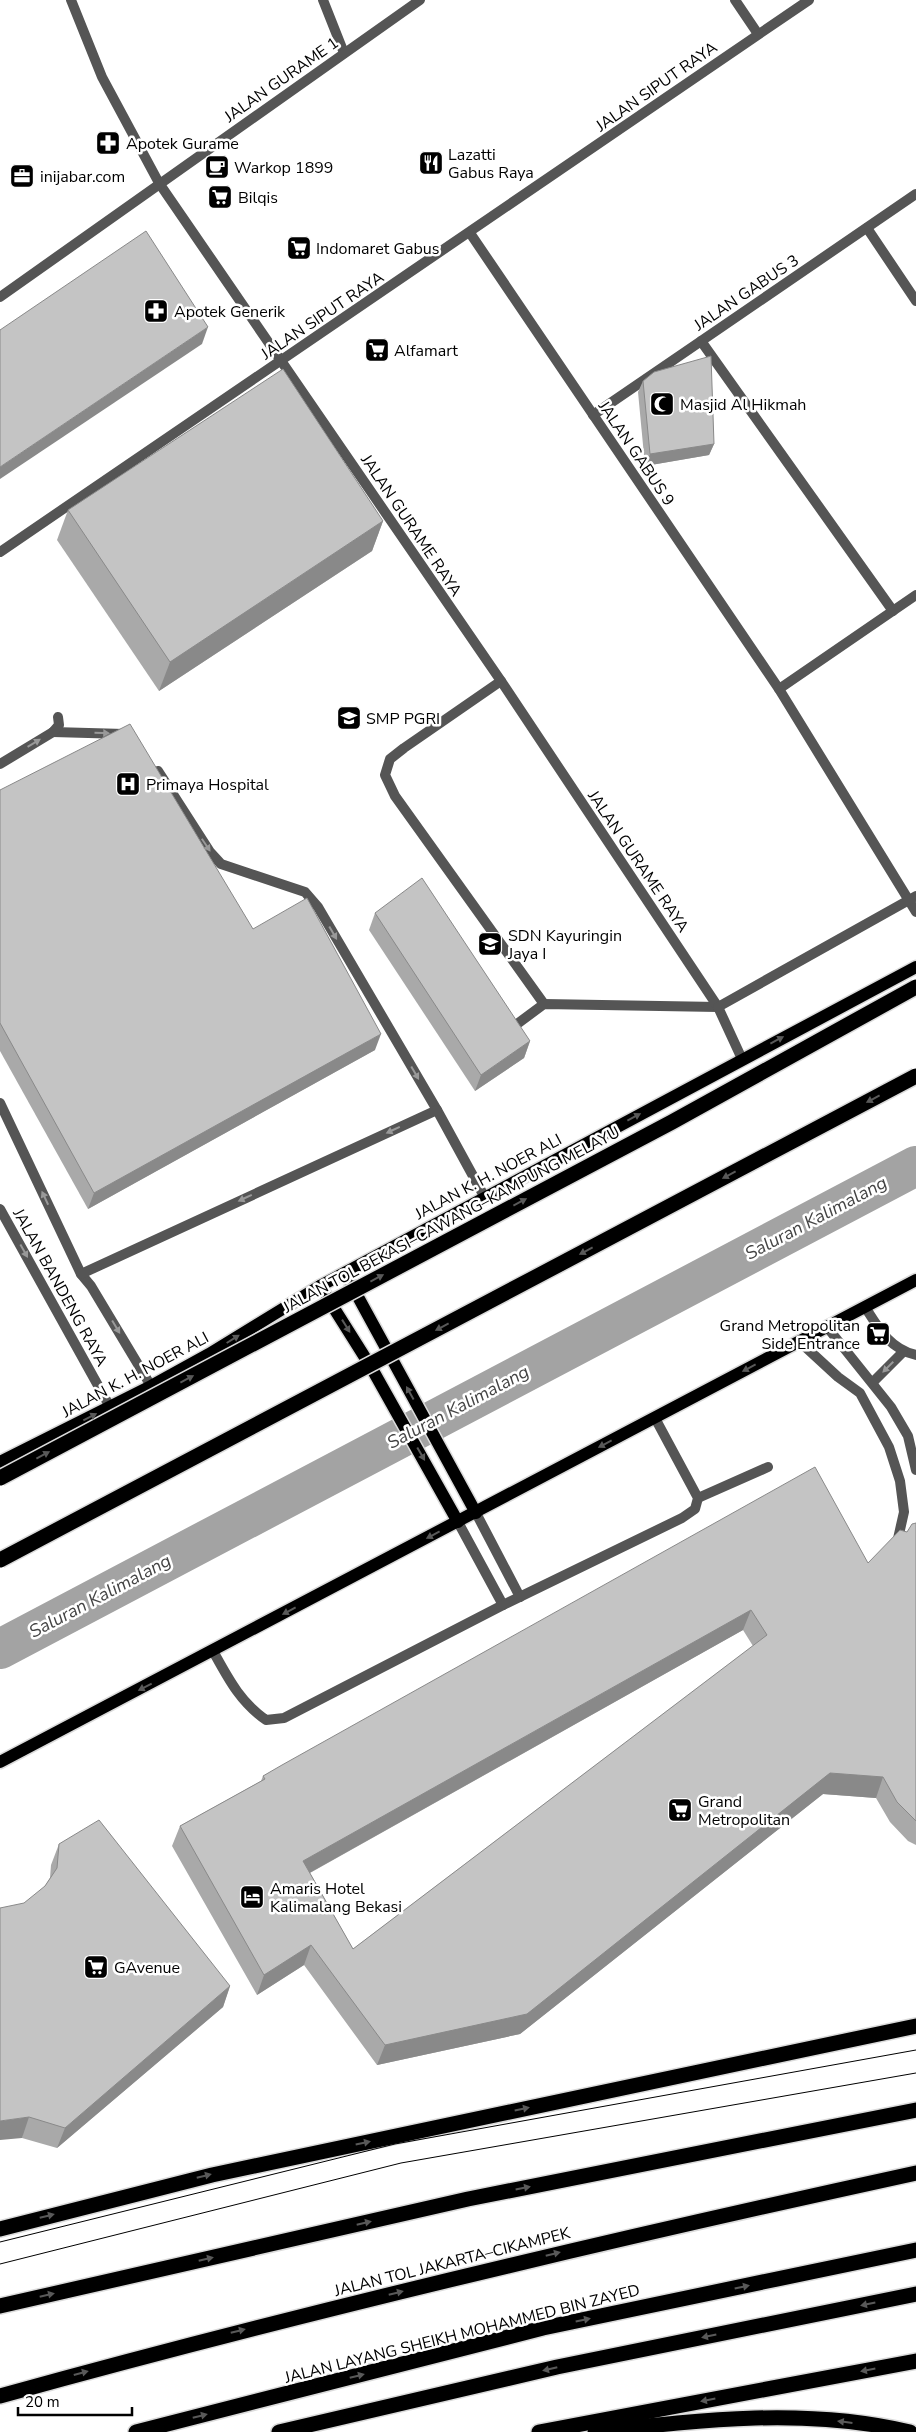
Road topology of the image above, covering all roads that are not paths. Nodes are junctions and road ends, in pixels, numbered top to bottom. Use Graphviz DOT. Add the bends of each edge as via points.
graph roads {
  1 [pos="71,0"];
  2 [pos="323,0"];
  3 [pos="420,0"];
  4 [pos="735,0"];
  5 [pos="809,0"];
  6 [pos="758,34"];
  7 [pos="344,53"];
  8 [pos="159,183"];
  9 [pos="916,194"];
  10 [pos="867,228"];
  11 [pos="470,233"];
  12 [pos="0,297"];
  13 [pos="916,301"];
  14 [pos="701,341"];
  15 [pos="282,361"];
  16 [pos="593,415"];
  17 [pos="0,552"];
  18 [pos="916,595"];
  19 [pos="893,611"];
  20 [pos="501,681"];
  21 [pos="780,689"];
  22 [pos="58,717"];
  23 [pos="53,732"];
  24 [pos="136,738"];
  25 [pos="152,762"];
  26 [pos="0,764"];
  27 [pos="912,898"];
  28 [pos="916,912"];
  29 [pos="916,967"];
  30 [pos="916,988"];
  31 [pos="544,1004"];
  32 [pos="718,1007"];
  33 [pos="513,1027"];
  34 [pos="742,1059"];
  35 [pos="916,1076"];
  36 [pos="0,1103"];
  37 [pos="437,1110"];
  38 [pos="484,1196"];
  39 [pos="0,1208"];
  40 [pos="345,1273"];
  41 [pos="81,1274"];
  42 [pos="916,1280"];
  43 [pos="320,1286"];
  44 [pos="865,1308"];
  45 [pos="827,1327"];
  46 [pos="800,1342"];
  47 [pos="903,1352"];
  48 [pos="916,1355"];
  49 [pos="873,1382"];
  50 [pos="151,1386"];
  51 [pos="110,1407"];
  52 [pos="655,1418"];
  53 [pos="0,1462"];
  54 [pos="768,1467"];
  55 [pos="916,1470"];
  56 [pos="0,1478"];
  57 [pos="698,1498"];
  58 [pos="476,1513"];
  59 [pos="458,1522"];
  60 [pos="897,1546"];
  61 [pos="0,1560"];
  62 [pos="520,1597"];
  63 [pos="503,1605"];
  64 [pos="213,1651"];
  65 [pos="0,1762"];
  66 [pos="916,2026"];
  67 [pos="916,2110"];
  68 [pos="916,2173"];
  69 [pos="0,2229"];
  70 [pos="916,2250"];
  71 [pos="916,2294"];
  72 [pos="0,2306"];
  73 [pos="916,2361"];
  74 [pos="0,2396"];
  75 [pos="136,2432"];
  76 [pos="279,2432"];
  77 [pos="539,2432"];
  78 [pos="595,2432"];
  79 [pos="910,2432"];
  1 -- 8 [label="street, JALAN GURAME RAYA" via="102,77"];
  2 -- 7 [label="street"];
  3 -- 7 [label="street, JALAN GURAME 1"];
  4 -- 6 [label="street"];
  5 -- 6 [label="street, JALAN SIPUT RAYA"];
  6 -- 11 [label="street, JALAN SIPUT RAYA"];
  7 -- 8 [label="street, JALAN GURAME 1"];
  8 -- 12 [label="street, JALAN GURAME 1"];
  8 -- 15 [label="street, JALAN GURAME RAYA"];
  9 -- 10 [label="street, JALAN GABUS 3"];
  10 -- 13 [label="street"];
  10 -- 14 [label="street, JALAN GABUS 3"];
  11 -- 15 [label="street, JALAN SIPUT RAYA"];
  11 -- 16 [label="street, JALAN GABUS 9"];
  14 -- 16 [label="street, JALAN GABUS 3"];
  14 -- 19 [label="street"];
  15 -- 17 [label="street, JALAN SIPUT RAYA"];
  15 -- 20 [label="street, JALAN GURAME RAYA"];
  16 -- 21 [label="street, JALAN GABUS 9"];
  18 -- 19 [label="street"];
  19 -- 21 [label="street"];
  20 -- 31 [label="street" via="390,759 385,775 395,796"];
  20 -- 32 [label="street, JALAN GURAME RAYA"];
  21 -- 27 [label="street, JALAN GABUS 9"];
  22 -- 23 [label="street" via="59,725"];
  23 -- 24 [label="street, one-way" via="126,734"];
  26 -- 23 [label="street, one-way"];
  25 -- 37 [label="street, one-way" via="221,864 305,892 318,907"];
  27 -- 28 [label="street, JALAN GABUS 9"];
  27 -- 32 [label="street"];
  34 -- 29 [label="main road, JALAN K. H. NOER ALI, one-way"];
  56 -- 30 [label="highway, JALAN TOL BEKASI–CAWANG–KAMPUNG MELAYU, one-way, bridge" via="672,1122"];
  31 -- 32 [label="street"];
  31 -- 33 [label="street"];
  32 -- 34 [label="street, JALAN GURAME RAYA"];
  38 -- 34 [label="main road, JALAN K. H. NOER ALI, one-way"];
  35 -- 61 [label="highway, one-way, bridge"];
  41 -- 36 [label="street, one-way"];
  37 -- 38 [label="street"];
  37 -- 41 [label="street, one-way"];
  38 -- 40 [label="main road, JALAN K. H. NOER ALI"];
  39 -- 51 [label="street, JALAN BANDENG RAYA, one-way"];
  40 -- 43 [label="main road, JALAN K. H. NOER ALI"];
  58 -- 40 [label="main road, one-way"];
  41 -- 50 [label="street, one-way"];
  42 -- 44 [label="main road"];
  50 -- 43 [label="main road, JALAN K. H. NOER ALI, one-way"];
  43 -- 59 [label="main road, one-way" via="371,1367"];
  44 -- 45 [label="main road"];
  44 -- 47 [label="street" via="883,1334"];
  45 -- 46 [label="main road"];
  45 -- 49 [label="street"];
  46 -- 52 [label="main road, one-way"];
  46 -- 60 [label="street" via="838,1377 860,1392 889,1447 900,1481 904,1512"];
  47 -- 48 [label="street"];
  47 -- 49 [label="street, one-way"];
  49 -- 55 [label="street" via="908,1436"];
  50 -- 51 [label="main road, JALAN K. H. NOER ALI"];
  53 -- 51 [label="main road, JALAN K. H. NOER ALI, one-way"];
  52 -- 57 [label="street"];
  52 -- 58 [label="main road, one-way"];
  54 -- 57 [label="street"];
  57 -- 62 [label="street" via="694,1509 682,1518"];
  58 -- 59 [label="main road"];
  58 -- 62 [label="street"];
  59 -- 63 [label="street"];
  59 -- 64 [label="main road, one-way"];
  62 -- 63 [label="street"];
  63 -- 64 [label="street" via="284,1718 266,1720 252,1710 237,1693"];
  64 -- 65 [label="main road, one-way"];
  69 -- 66 [label="highway, one-way" via="212,2174"];
  72 -- 67 [label="highway, one-way" via="468,2199"];
  74 -- 68 [label="highway, JALAN TOL JAKARTA–CIKAMPEK, one-way" via="194,2342 616,2239"];
  75 -- 70 [label="highway, JALAN LAYANG SHEIKH MOHAMMED BIN ZAYED, one-way" via="543,2328"];
  71 -- 76 [label="highway, one-way" via="557,2367"];
  73 -- 77 [label="highway, one-way"];
  79 -- 78 [label="highway, one-way" via="843,2422 750,2417"];
}
